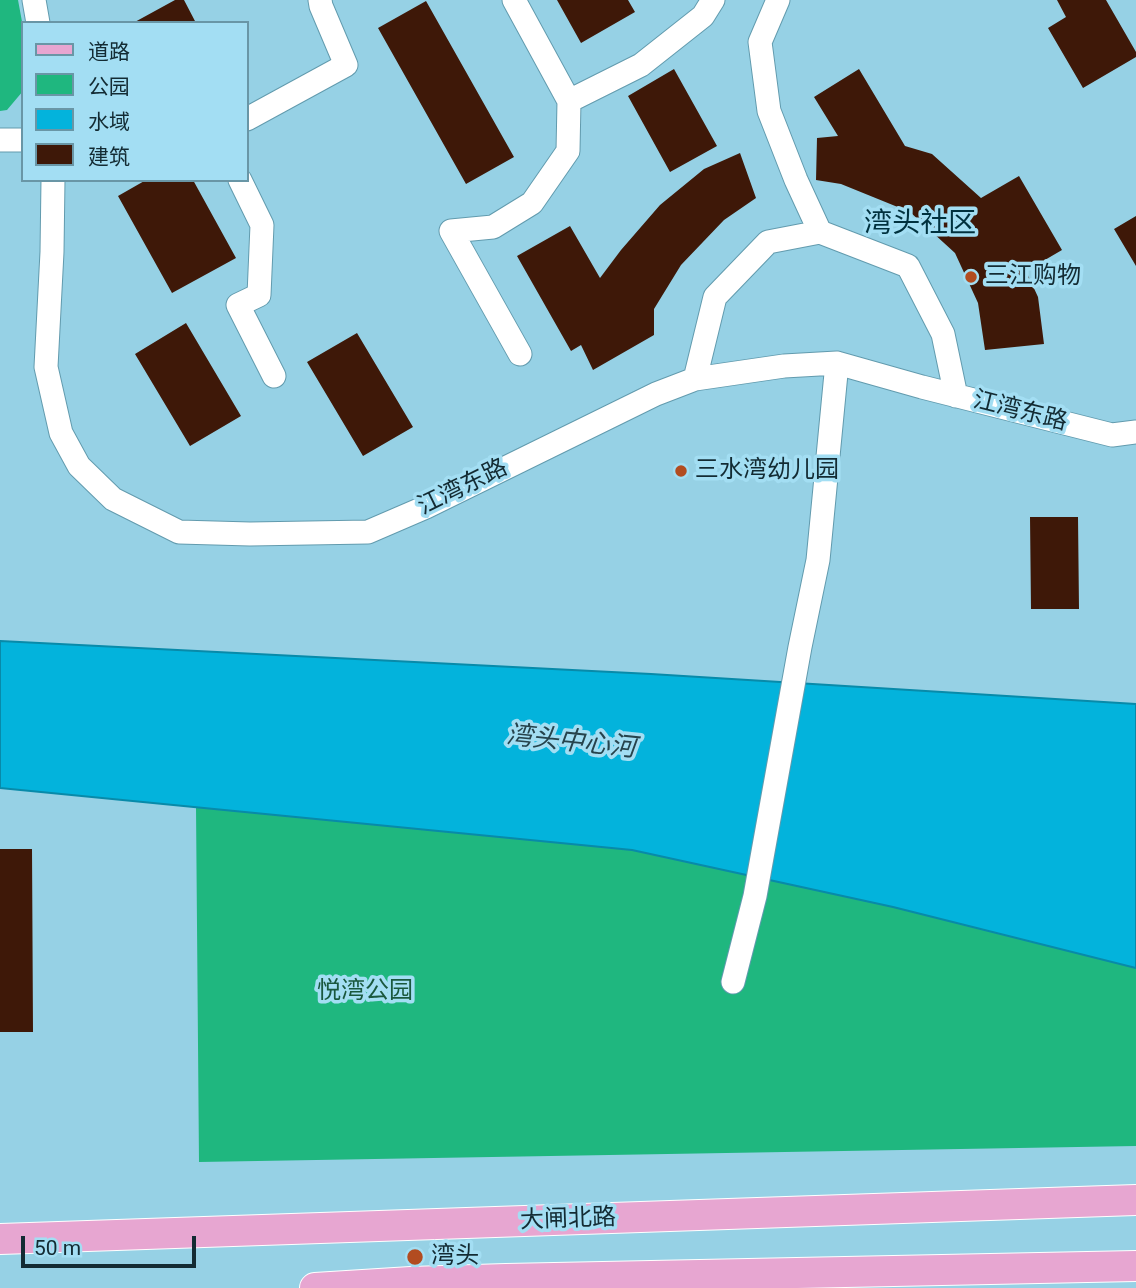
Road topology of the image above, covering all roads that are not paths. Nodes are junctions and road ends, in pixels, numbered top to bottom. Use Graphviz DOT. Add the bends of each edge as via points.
graph roads {
  1 [pos="34,0"];
  2 [pos="320,0"];
  3 [pos="514,0"];
  4 [pos="713,0"];
  5 [pos="778,0"];
  6 [pos="38,21"];
  7 [pos="569,101"];
  8 [pos="248,118"];
  9 [pos="0,140"];
  10 [pos="21,140"];
  11 [pos="53,182"];
  12 [pos="241,182"];
  13 [pos="820,232"];
  14 [pos="520,354"];
  15 [pos="838,363"];
  16 [pos="274,376"];
  17 [pos="695,379"];
  18 [pos="956,396"];
  19 [pos="1136,432"];
  20 [pos="733,982"];
  21 [pos="1136,1200"];
  22 [pos="0,1239"];
  23 [pos="1136,1266"];
  24 [pos="954,1279"];
  25 [pos="448,1284"];
  26 [pos="412,1285"];
  27 [pos="315,1288"];
  1 -- 6 [label="street"];
  2 -- 8 [label="street" via="346,65"];
  3 -- 7 [label="street"];
  4 -- 7 [label="street" via="703,16 641,65"];
  5 -- 13 [label="street" via="760,42 769,110"];
  7 -- 14 [label="street" via="568,150 532,203 492,228 451,231"];
  9 -- 10 [label="street"];
  11 -- 17 [label="street, 江湾东路" via="46,368 61,433 79,466 113,499 179,532 368,532"];
  12 -- 16 [label="street" via="262,225 259,295 238,305"];
  13 -- 17 [label="street" via="768,242 715,297"];
  13 -- 18 [label="street" via="908,266 943,334"];
  15 -- 17 [label="street, 江湾东路"];
  15 -- 18 [label="street, 江湾东路"];
  15 -- 20 [label="street" via="818,561 755,896"];
  18 -- 19 [label="street, 江湾东路" via="1112,435"];
  21 -- 22 [label="main road, 大闸北路"];
  23 -- 24 [label="main road"];
  24 -- 25 [label="main road"];
  25 -- 26 [label="main road"];
  26 -- 27 [label="main road"];
}
